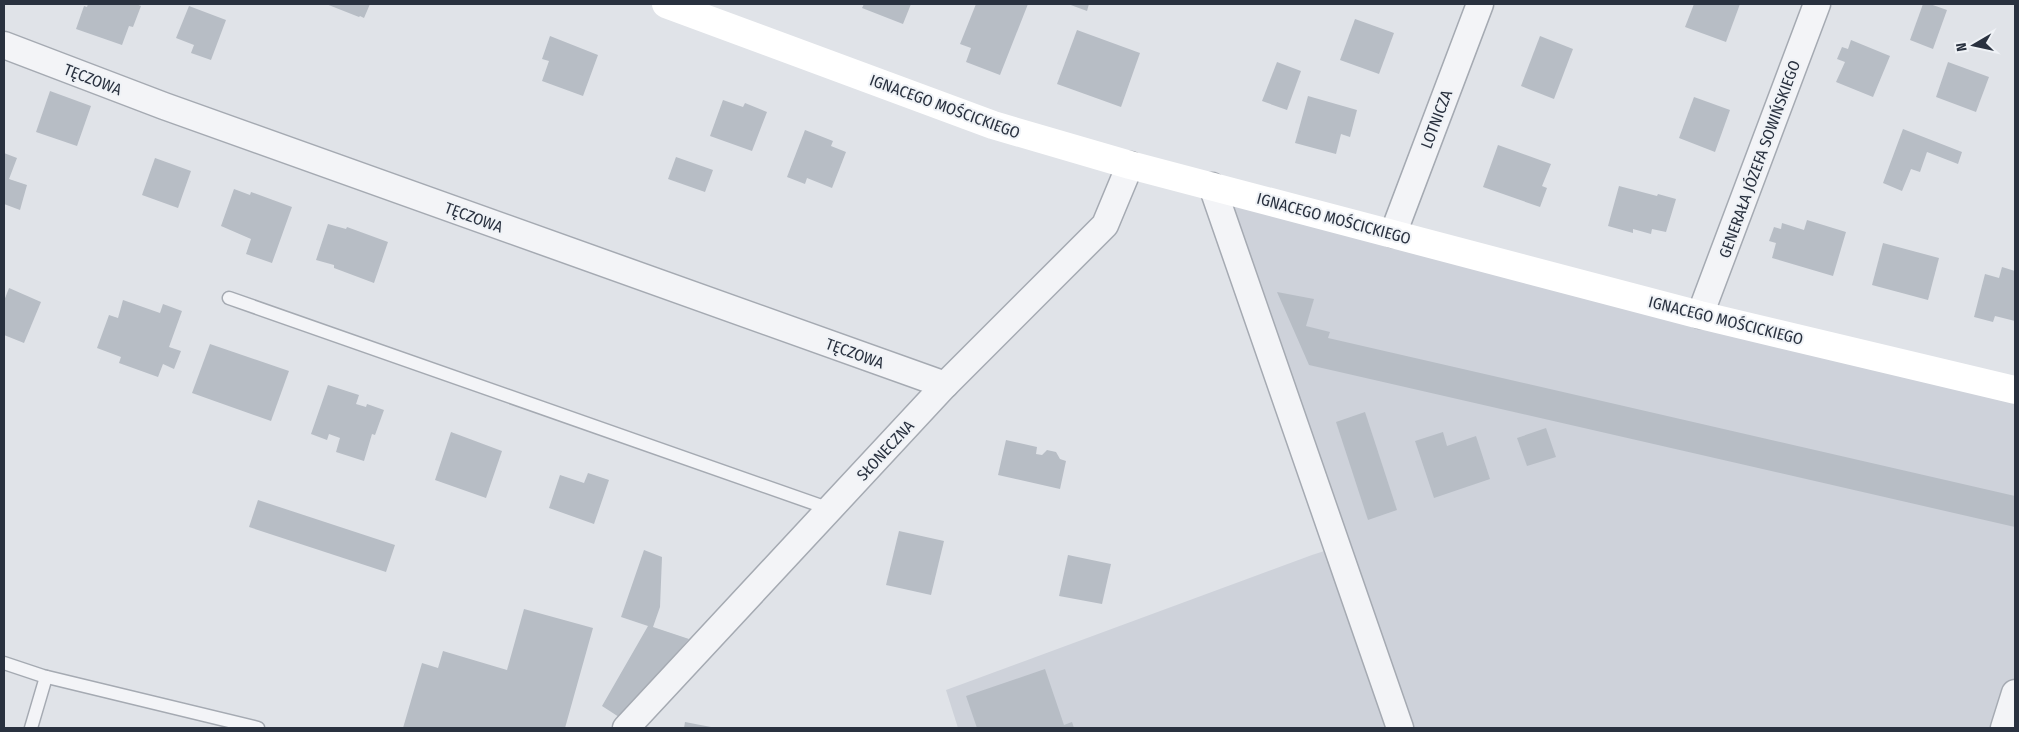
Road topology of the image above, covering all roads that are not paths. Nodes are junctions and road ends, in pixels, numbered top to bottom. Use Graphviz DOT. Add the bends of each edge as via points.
graph roads {
  1 [pos="666,4"];
  2 [pos="1480,4"];
  3 [pos="1817,4"];
  4 [pos="4,45"];
  5 [pos="1130,165"];
  6 [pos="1212,186"];
  7 [pos="1393,234"];
  8 [pos="228,298"];
  9 [pos="1700,315"];
  10 [pos="945,385"];
  11 [pos="2015,390"];
  12 [pos="830,509"];
  13 [pos="4,663"];
  14 [pos="46,677"];
  15 [pos="2015,693"];
  16 [pos="30,728"];
  17 [pos="258,728"];
  18 [pos="626,728"];
  19 [pos="1400,728"];
  20 [pos="2004,728"];
  1 -- 5 [label="street, IGNACEGO MOŚCICKIEGO" via="993,125"];
  2 -- 7 [label="street, LOTNICZA"];
  3 -- 9 [label="street, GENERAŁA JÓZEFA SOWIŃSKIEGO"];
  4 -- 10 [label="street, TĘCZOWA" via="164,106"];
  5 -- 6 [label="street, IGNACEGO MOŚCICKIEGO"];
  5 -- 10 [label="street, SŁONECZNA" via="1105,225"];
  6 -- 7 [label="street, IGNACEGO MOŚCICKIEGO"];
  6 -- 19 [label="street"];
  7 -- 9 [label="street, IGNACEGO MOŚCICKIEGO"];
  8 -- 12 [label="lane"];
  9 -- 11 [label="street, IGNACEGO MOŚCICKIEGO"];
  10 -- 12 [label="street, SŁONECZNA"];
  12 -- 18 [label="street, SŁONECZNA"];
  13 -- 14 [label="lane"];
  14 -- 16 [label="lane"];
  14 -- 17 [label="lane"];
  15 -- 20 [label="street"];
}
